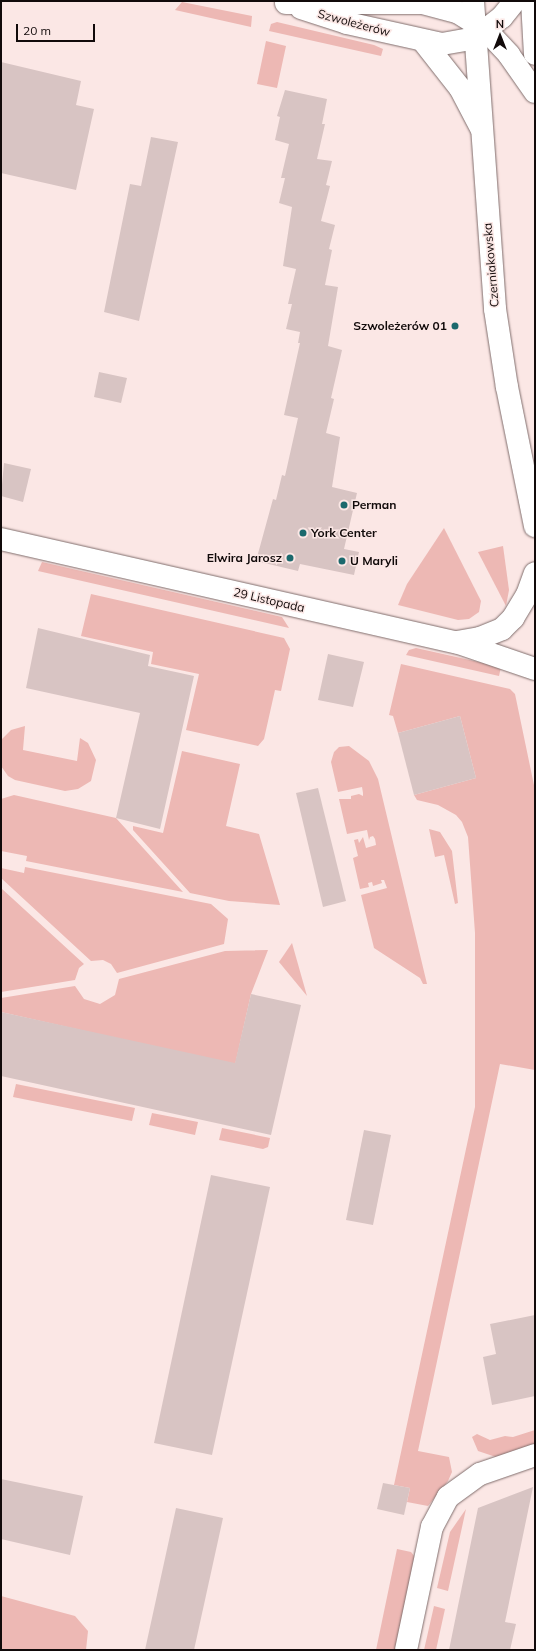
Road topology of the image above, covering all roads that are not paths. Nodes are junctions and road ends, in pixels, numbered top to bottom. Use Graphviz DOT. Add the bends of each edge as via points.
graph roads {
  1 [pos="515,1"];
  2 [pos="532,1"];
  3 [pos="281,2"];
  4 [pos="424,2"];
  5 [pos="477,23"];
  6 [pos="423,41"];
  7 [pos="535,54"];
  8 [pos="535,92"];
  9 [pos="480,128"];
  10 [pos="535,526"];
  11 [pos="1,539"];
  12 [pos="535,573"];
  13 [pos="456,642"];
  14 [pos="535,669"];
  15 [pos="535,1455"];
  16 [pos="406,1650"];
  1 -- 5 [label="street, Szwoleżerów" via="502,17"];
  2 -- 7 [label="street"];
  3 -- 4 [label="street, Szwoleżerów"];
  3 -- 6 [label="street, Szwoleżerów" via="347,23"];
  4 -- 5 [label="street, Szwoleżerów" via="457,12"];
  5 -- 6 [label="street, Szwoleżerów" via="442,44"];
  5 -- 8 [label="street, Szwoleżerów" via="509,55"];
  5 -- 9 [label="street, Czerniakowska"];
  6 -- 9 [label="street" via="460,88"];
  9 -- 10 [label="street, Czerniakowska" via="495,309 507,387"];
  11 -- 13 [label="street, 29 Listopada"];
  12 -- 13 [label="street" via="527,595 513,618 502,629 480,638"];
  13 -- 14 [label="street, 29 Listopada"];
  15 -- 16 [label="street" via="480,1474 448,1497 432,1527"];
}
